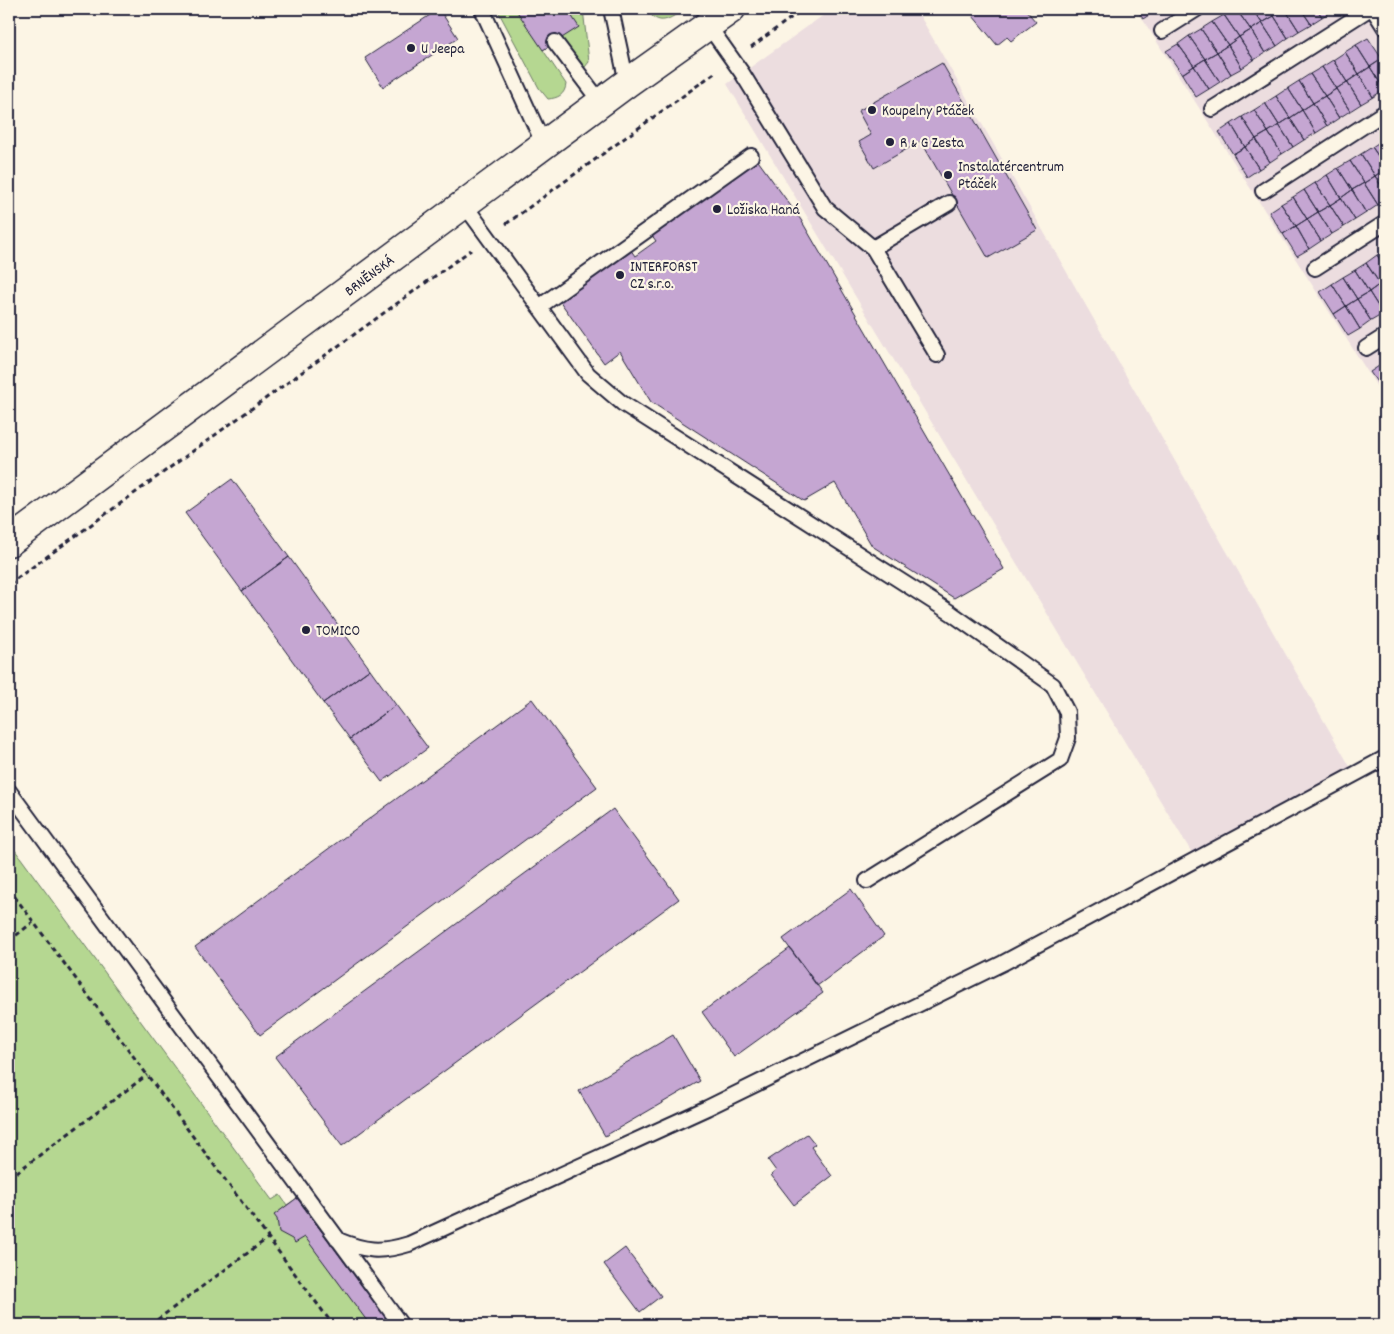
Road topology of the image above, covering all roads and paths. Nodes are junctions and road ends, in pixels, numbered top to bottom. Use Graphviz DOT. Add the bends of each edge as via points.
graph roads {
  1 [pos="482,9"];
  2 [pos="611,9"];
  3 [pos="731,9"];
  4 [pos="803,9"];
  5 [pos="1197,9"];
  6 [pos="1369,9"];
  7 [pos="1373,9"];
  8 [pos="708,26"];
  9 [pos="1385,28"];
  10 [pos="1162,31"];
  11 [pos="555,42"];
  12 [pos="743,52"];
  13 [pos="720,69"];
  14 [pos="627,83"];
  15 [pos="601,103"];
  16 [pos="1212,109"];
  17 [pos="1385,112"];
  18 [pos="544,145"];
  19 [pos="751,156"];
  20 [pos="1263,192"];
  21 [pos="464,204"];
  22 [pos="950,204"];
  23 [pos="1385,223"];
  24 [pos="488,237"];
  25 [pos="873,248"];
  26 [pos="1315,268"];
  27 [pos="539,307"];
  28 [pos="1385,336"];
  29 [pos="1366,348"];
  30 [pos="937,355"];
  31 [pos="9,542"];
  32 [pos="9,584"];
  33 [pos="1385,758"];
  34 [pos="9,791"];
  35 [pos="868,881"];
  36 [pos="9,889"];
  37 [pos="33,922"];
  38 [pos="9,941"];
  39 [pos="146,1075"];
  40 [pos="9,1178"];
  41 [pos="268,1238"];
  42 [pos="338,1240"];
  43 [pos="150,1325"];
  44 [pos="333,1325"];
  45 [pos="401,1325"];
  1 -- 18 [label="lane"];
  2 -- 14 [label="lane"];
  3 -- 8 [label="main road, BRNĚNSKÁ"];
  4 -- 12 [label="path"];
  5 -- 10 [label="lane"];
  6 -- 16 [label="lane"];
  7 -- 9 [label="lane"];
  8 -- 14 [label="main road, BRNĚNSKÁ"];
  8 -- 25 [label="lane" via="742,73 825,208"];
  11 -- 15 [label="lane"];
  13 -- 24 [label="path"];
  14 -- 15 [label="main road, BRNĚNSKÁ"];
  15 -- 18 [label="main road, BRNĚNSKÁ"];
  17 -- 20 [label="lane"];
  18 -- 21 [label="main road, BRNĚNSKÁ"];
  19 -- 27 [label="lane"];
  21 -- 24 [label="lane"];
  21 -- 31 [label="main road, BRNĚNSKÁ"];
  22 -- 25 [label="lane"];
  23 -- 26 [label="lane"];
  24 -- 27 [label="lane"];
  24 -- 32 [label="path"];
  25 -- 30 [label="lane"];
  27 -- 35 [label="lane" via="588,374 622,403 951,613 1053,685 1067,712 1068,738 1060,760"];
  28 -- 29 [label="lane"];
  33 -- 42 [label="lane" via="1003,963 706,1108 409,1244 374,1250"];
  34 -- 42 [label="lane"];
  36 -- 37 [label="path"];
  37 -- 38 [label="path"];
  37 -- 39 [label="path"];
  39 -- 40 [label="path"];
  39 -- 41 [label="path"];
  41 -- 43 [label="path"];
  41 -- 44 [label="path"];
  42 -- 45 [label="lane"];
}
